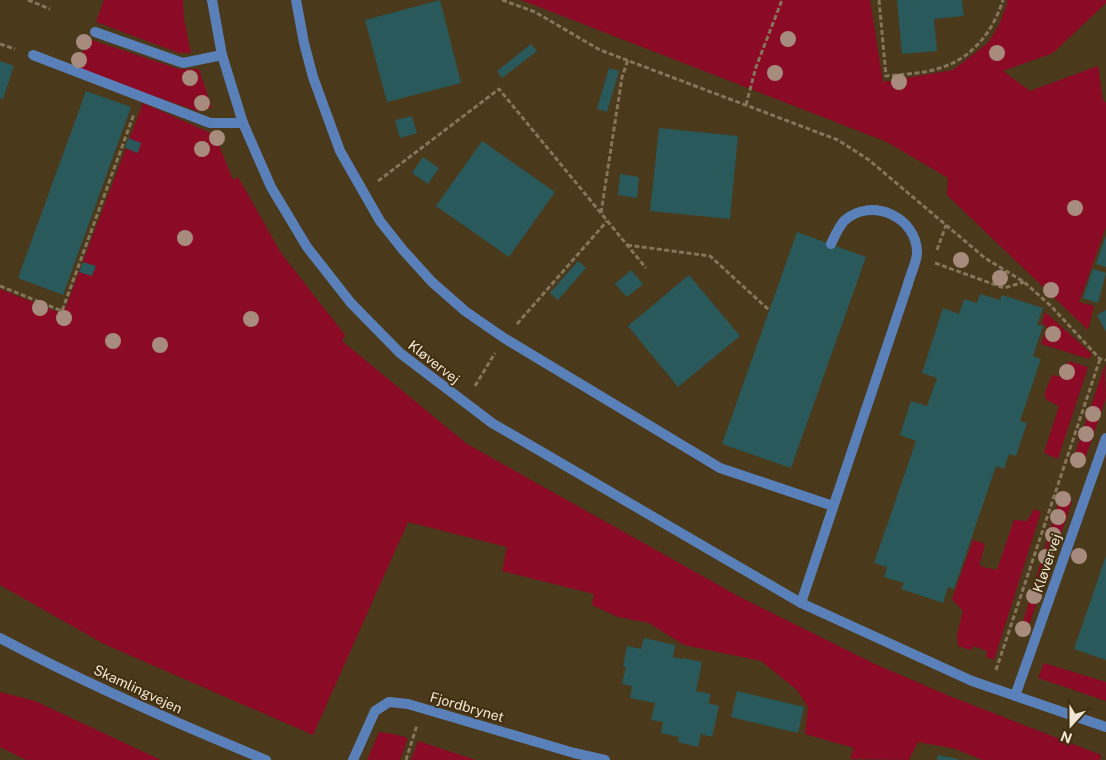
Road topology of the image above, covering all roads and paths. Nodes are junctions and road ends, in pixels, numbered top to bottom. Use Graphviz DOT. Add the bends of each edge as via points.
graph roads {
  1 [pos="28,0"];
  2 [pos="212,0"];
  3 [pos="296,0"];
  4 [pos="502,0"];
  5 [pos="782,0"];
  6 [pos="879,0"];
  7 [pos="1003,0"];
  8 [pos="50,8"];
  9 [pos="95,32"];
  10 [pos="33,55"];
  11 [pos="222,55"];
  12 [pos="628,60"];
  13 [pos="140,96"];
  14 [pos="746,105"];
  15 [pos="243,122"];
  16 [pos="363,192"];
  17 [pos="601,214"];
  18 [pos="607,221"];
  19 [pos="946,225"];
  20 [pos="831,244"];
  21 [pos="626,245"];
  22 [pos="936,255"];
  23 [pos="646,268"];
  24 [pos="1024,282"];
  25 [pos="908,284"];
  26 [pos="0,286"];
  27 [pos="769,310"];
  28 [pos="504,338"];
  29 [pos="1100,358"];
  30 [pos="1106,360"];
  31 [pos="465,404"];
  32 [pos="1106,438"];
  33 [pos="833,506"];
  34 [pos="801,603"];
  35 [pos="0,638"];
  36 [pos="991,687"];
  37 [pos="1015,696"];
  38 [pos="423,709"];
  39 [pos="1106,727"];
  40 [pos="266,760"];
  41 [pos="353,760"];
  42 [pos="406,760"];
  43 [pos="605,760"];
  1 -- 8 [label="path"];
  2 -- 11 [label="street, Kløvervej"];
  3 -- 16 [label="street" via="304,43 324,111 340,151"];
  4 -- 12 [label="path" via="535,12 600,50"];
  5 -- 14 [label="path" via="756,67"];
  6 -- 7 [label="path" via="886,76 940,68 963,57 982,42 997,18"];
  9 -- 11 [label="street" via="183,64"];
  10 -- 13 [label="street"];
  11 -- 15 [label="street, Kløvervej"];
  12 -- 14 [label="path"];
  12 -- 17 [label="path" via="622,77"];
  13 -- 15 [label="street" via="210,123"];
  13 -- 26 [label="path" via="62,311"];
  14 -- 19 [label="path" via="838,140 869,160"];
  15 -- 31 [label="street, Kløvervej" via="271,187 303,240 351,303 400,353"];
  16 -- 17 [label="path" via="499,89"];
  16 -- 28 [label="street" via="380,221 432,282 465,311"];
  17 -- 18 [label="path"];
  18 -- 21 [label="path"];
  18 -- 28 [label="path"];
  19 -- 22 [label="path"];
  19 -- 24 [label="path" via="985,258"];
  20 -- 25 [label="street" via="838,229 856,214 872,210 890,213 910,230 915,242 917,256"];
  21 -- 23 [label="path"];
  21 -- 27 [label="path" via="710,256"];
  24 -- 25 [label="path" via="1004,288 934,262 927,279"];
  24 -- 29 [label="path"];
  25 -- 33 [label="street"];
  28 -- 31 [label="path"];
  28 -- 33 [label="street" via="720,468"];
  29 -- 30 [label="path"];
  29 -- 36 [label="path"];
  31 -- 34 [label="street, Kløvervej" via="492,423"];
  32 -- 37 [label="street, Kløvervej"];
  33 -- 34 [label="street"];
  34 -- 36 [label="street, Kløvervej"];
  35 -- 40 [label="street, Skamlingvejen" via="197,732"];
  36 -- 37 [label="street, Kløvervej"];
  37 -- 39 [label="street, Kløvervej"];
  38 -- 41 [label="street, Fjordbrynet" via="389,702 375,711"];
  38 -- 42 [label="path"];
  38 -- 43 [label="street, Fjordbrynet"];
}
